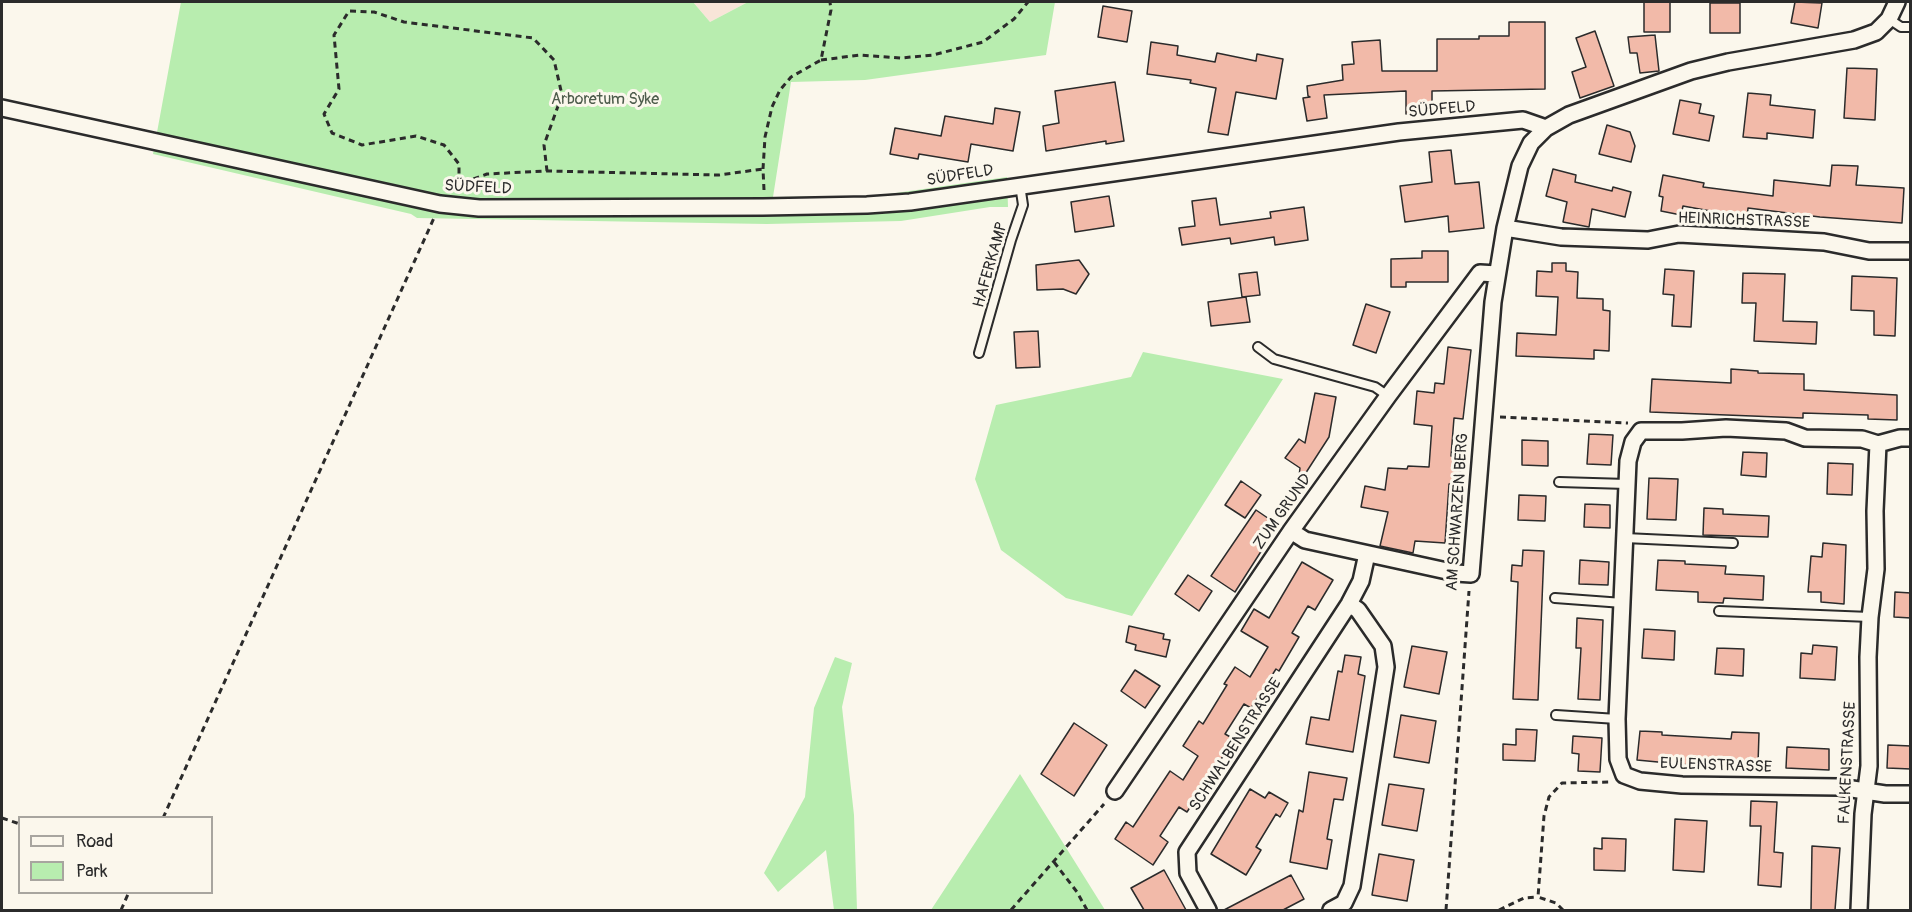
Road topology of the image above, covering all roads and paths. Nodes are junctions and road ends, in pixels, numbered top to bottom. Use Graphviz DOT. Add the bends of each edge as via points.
graph roads {
  1 [pos="830,2"];
  2 [pos="1028,2"];
  3 [pos="1897,2"];
  4 [pos="1889,19"];
  5 [pos="1911,27"];
  6 [pos="821,60"];
  7 [pos="2,108"];
  8 [pos="1546,128"];
  9 [pos="763,169"];
  10 [pos="546,171"];
  11 [pos="459,184"];
  12 [pos="1020,185"];
  13 [pos="440,204"];
  14 [pos="763,207"];
  15 [pos="1505,228"];
  16 [pos="1911,251"];
  17 [pos="1497,274"];
  18 [pos="1258,347"];
  19 [pos="980,353"];
  20 [pos="1388,396"];
  21 [pos="1483,416"];
  22 [pos="1641,430"];
  23 [pos="1911,438"];
  24 [pos="1878,444"];
  25 [pos="1559,482"];
  26 [pos="1627,484"];
  27 [pos="1291,531"];
  28 [pos="1625,538"];
  29 [pos="1733,543"];
  30 [pos="1367,554"];
  31 [pos="1471,574"];
  32 [pos="1555,598"];
  33 [pos="1623,603"];
  34 [pos="1349,604"];
  35 [pos="1719,611"];
  36 [pos="1870,617"];
  37 [pos="1556,715"];
  38 [pos="1617,719"];
  39 [pos="1624,775"];
  40 [pos="1115,791"];
  41 [pos="1866,791"];
  42 [pos="1911,794"];
  43 [pos="164,816"];
  44 [pos="2,818"];
  45 [pos="18,823"];
  46 [pos="1054,862"];
  47 [pos="128,894"];
  48 [pos="1538,897"];
  49 [pos="121,910"];
  50 [pos="1011,910"];
  51 [pos="1087,910"];
  52 [pos="1208,910"];
  53 [pos="1331,910"];
  54 [pos="1446,910"];
  55 [pos="1499,910"];
  56 [pos="1563,910"];
  57 [pos="1860,910"];
  1 -- 6 [label="path"];
  2 -- 6 [label="path" via="1014,19 983,42 933,55 860,55"];
  3 -- 4 [label="street"];
  4 -- 5 [label="lane" via="1901,27"];
  4 -- 8 [label="street" via="1876,32 1854,40 1691,71 1569,115"];
  6 -- 9 [label="path" via="791,77 780,90 765,137"];
  7 -- 13 [label="street, SÜDFELD"];
  8 -- 12 [label="street, SÜDFELD" via="1523,120 1399,132"];
  8 -- 15 [label="street, AM SCHWARZEN BERG" via="1531,143 1520,166"];
  9 -- 10 [label="path" via="719,175"];
  9 -- 14 [label="path"];
  10 -- 11 [label="path" via="487,174"];
  10 -- 11 [label="path" via="544,146 562,94 554,60 533,38 349,11 334,35 339,89 324,114 332,133 362,145 416,136 444,145 459,164"];
  11 -- 13 [label="path"];
  12 -- 14 [label="street, SÜDFELD" via="910,202"];
  12 -- 19 [label="lane, HAFERKAMP" via="1023,205"];
  13 -- 14 [label="street, SÜDFELD" via="479,208"];
  13 -- 43 [label="path"];
  15 -- 16 [label="street, HEINRICHSTRASSE" via="1561,237 1648,240 1679,234 1824,242 1869,251"];
  15 -- 17 [label="street, AM SCHWARZEN BERG"];
  17 -- 20 [label="street, ZUM GRUND" via="1480,273"];
  17 -- 21 [label="street, AM SCHWARZEN BERG"];
  18 -- 20 [label="lane" via="1274,359 1375,387"];
  20 -- 27 [label="street, ZUM GRUND"];
  21 -- 22 [label="path" via="1630,423"];
  21 -- 31 [label="street, AM SCHWARZEN BERG"];
  22 -- 24 [label="street" via="1786,431 1806,438 1862,439"];
  22 -- 26 [label="street" via="1628,461"];
  23 -- 24 [label="street"];
  24 -- 36 [label="street, FALKENSTRASSE" via="1876,569"];
  25 -- 26 [label="lane"];
  26 -- 28 [label="street"];
  27 -- 30 [label="street" via="1305,540"];
  27 -- 40 [label="street, ZUM GRUND"];
  28 -- 29 [label="lane"];
  28 -- 33 [label="street"];
  30 -- 31 [label="street"];
  30 -- 34 [label="street, SCHWALBENSTRASSE" via="1361,581"];
  31 -- 54 [label="path, AM SCHWARZEN BERG"];
  32 -- 33 [label="lane"];
  33 -- 38 [label="street"];
  34 -- 52 [label="street, SCHWALBENSTRASSE" via="1187,852 1188,873"];
  34 -- 53 [label="street" via="1358,610 1383,646 1386,667 1352,886 1344,903"];
  35 -- 36 [label="lane"];
  36 -- 41 [label="street, FALKENSTRASSE"];
  37 -- 38 [label="lane"];
  38 -- 39 [label="street" via="1618,759"];
  39 -- 41 [label="street, EULENSTRASSE" via="1640,781 1682,785 1839,787"];
  39 -- 48 [label="path" via="1611,782 1562,783 1549,797"];
  40 -- 46 [label="path"];
  41 -- 42 [label="street, EULENSTRASSE"];
  41 -- 57 [label="street, FALKENSTRASSE"];
  44 -- 45 [label="path"];
  46 -- 50 [label="path"];
  46 -- 51 [label="path"];
  47 -- 49 [label="path"];
  48 -- 55 [label="path" via="1524,898"];
  48 -- 56 [label="path"];
}
